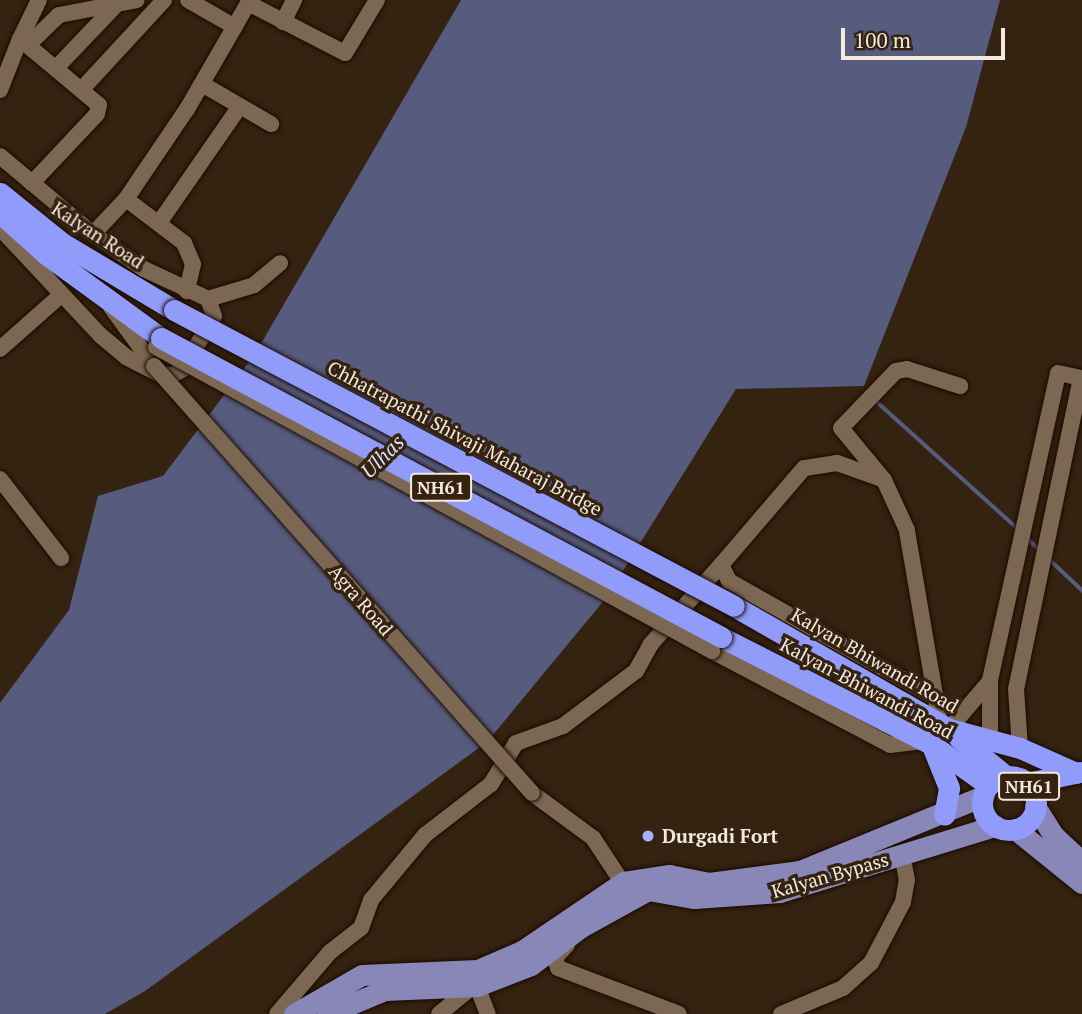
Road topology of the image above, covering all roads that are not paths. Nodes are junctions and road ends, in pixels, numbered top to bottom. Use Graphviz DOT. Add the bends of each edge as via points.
graph roads {
  1 [pos="38,0"];
  2 [pos="137,0"];
  3 [pos="164,0"];
  4 [pos="188,0"];
  5 [pos="295,0"];
  6 [pos="377,0"];
  7 [pos="115,6"];
  8 [pos="244,11"];
  9 [pos="283,22"];
  10 [pos="24,42"];
  11 [pos="56,68"];
  12 [pos="202,83"];
  13 [pos="82,89"];
  14 [pos="0,90"];
  15 [pos="240,106"];
  16 [pos="271,124"];
  17 [pos="0,156"];
  18 [pos="32,184"];
  19 [pos="0,193"];
  20 [pos="126,199"];
  21 [pos="159,223"];
  22 [pos="1,227"];
  23 [pos="93,234"];
  24 [pos="280,263"];
  25 [pos="187,291"];
  26 [pos="101,294"];
  27 [pos="61,295"];
  28 [pos="208,299"];
  29 [pos="174,310"];
  30 [pos="131,334"];
  31 [pos="158,343"];
  32 [pos="0,349"];
  33 [pos="1082,372"];
  34 [pos="1082,378"];
  35 [pos="960,386"];
  36 [pos="0,479"];
  37 [pos="884,480"];
  38 [pos="61,558"];
  39 [pos="721,565"];
  40 [pos="734,606"];
  41 [pos="990,680"];
  42 [pos="934,697"];
  43 [pos="990,700"];
  44 [pos="1017,703"];
  45 [pos="944,726"];
  46 [pos="990,741"];
  47 [pos="928,743"];
  48 [pos="1020,748"];
  49 [pos="1080,776"];
  50 [pos="1013,790"];
  51 [pos="944,815"];
  52 [pos="1005,827"];
  53 [pos="902,854"];
  54 [pos="1082,862"];
  55 [pos="1082,883"];
  56 [pos="627,889"];
  57 [pos="581,926"];
  58 [pos="478,978"];
  59 [pos="449,979"];
  60 [pos="335,1012"];
  61 [pos="277,1014"];
  62 [pos="295,1014"];
  63 [pos="439,1014"];
  64 [pos="488,1014"];
  65 [pos="680,1014"];
  66 [pos="781,1014"];
  1 -- 10 [label="street"];
  2 -- 7 [label="street"];
  3 -- 13 [label="street"];
  4 -- 8 [label="street"];
  5 -- 9 [label="street"];
  6 -- 9 [label="street" via="345,53"];
  7 -- 10 [label="street" via="59,15"];
  7 -- 11 [label="street"];
  8 -- 9 [label="street"];
  8 -- 12 [label="street"];
  10 -- 11 [label="street"];
  10 -- 14 [label="street"];
  11 -- 13 [label="street"];
  12 -- 15 [label="street"];
  12 -- 20 [label="street"];
  13 -- 18 [label="street" via="99,105 97,114"];
  15 -- 16 [label="street"];
  15 -- 21 [label="street"];
  17 -- 18 [label="street"];
  18 -- 23 [label="street"];
  19 -- 29 [label="highway, Kalyan Road / NH61" via="62,243"];
  20 -- 21 [label="street"];
  20 -- 23 [label="street"];
  21 -- 25 [label="street" via="184,243 193,264"];
  22 -- 26 [label="highway, NH61"];
  22 -- 27 [label="street"];
  23 -- 25 [label="street"];
  24 -- 28 [label="street" via="254,285"];
  25 -- 28 [label="street"];
  26 -- 30 [label="street, Agra Road"];
  26 -- 31 [label="highway, NH61"];
  27 -- 28 [label="street" via="126,357 173,376 183,369 214,316"];
  27 -- 32 [label="street"];
  29 -- 40 [label="highway, Chhatrapathi Shivaji Maharaj Bridge / NH61, bridge"];
  30 -- 31 [label="street"];
  30 -- 56 [label="street, Agra Road, bridge" via="154,366 532,793 593,838"];
  31 -- 47 [label="highway, Kalyan-Bhiwandi Road / NH61, bridge" via="717,644"];
  33 -- 34 [label="street"];
  34 -- 41 [label="street" via="1058,373"];
  34 -- 44 [label="street"];
  35 -- 37 [label="street" via="907,369 896,371 844,423 842,432"];
  36 -- 38 [label="street"];
  37 -- 39 [label="street" via="837,463 804,468"];
  37 -- 42 [label="street" via="907,530"];
  39 -- 42 [label="street" via="729,581"];
  39 -- 61 [label="street" via="651,644 636,671 563,726 516,743 491,784 425,835 371,900 361,929 330,953"];
  40 -- 45 [label="highway, Kalyan Bhiwandi Road / NH61"];
  41 -- 43 [label="street"];
  41 -- 45 [label="street"];
  42 -- 45 [label="street"];
  43 -- 44 [label="street"];
  43 -- 46 [label="street"];
  44 -- 48 [label="street"];
  45 -- 46 [label="highway, Kalyan Bhiwandi Road / NH61"];
  45 -- 50 [label="highway"];
  46 -- 48 [label="highway, Kalyan Bhiwandi Road / NH61"];
  47 -- 50 [label="highway, Kalyan-Bhiwandi Road / NH61"];
  47 -- 51 [label="highway" via="949,788"];
  48 -- 49 [label="highway, Kalyan Bhiwandi Road / NH61"];
  49 -- 50 [label="highway, Kalyan Bhiwandi Road / NH61"];
  50 -- 51 [label="main road, Kalyan Bypass"];
  50 -- 52 [label="highway, NH61" via="1029,821"];
  50 -- 52 [label="highway, NH61" via="984,813"];
  50 -- 54 [label="main road"];
  51 -- 56 [label="main road, Kalyan Bypass" via="800,871 709,883 669,875"];
  52 -- 53 [label="main road, Kalyan Bypass"];
  52 -- 55 [label="main road"];
  53 -- 56 [label="main road, Kalyan Bypass" via="780,892 694,898"];
  53 -- 66 [label="street" via="907,880 903,902 871,963 843,988"];
  56 -- 57 [label="main road, Kalyan Bypass"];
  56 -- 58 [label="main road, Kalyan Bypass"];
  57 -- 58 [label="main road, Kalyan Bypass" via="531,965"];
  57 -- 65 [label="street" via="555,958 558,968"];
  58 -- 59 [label="main road"];
  58 -- 63 [label="street"];
  58 -- 64 [label="street"];
  59 -- 60 [label="main road" via="385,989"];
  59 -- 62 [label="main road" via="362,975"];
}
